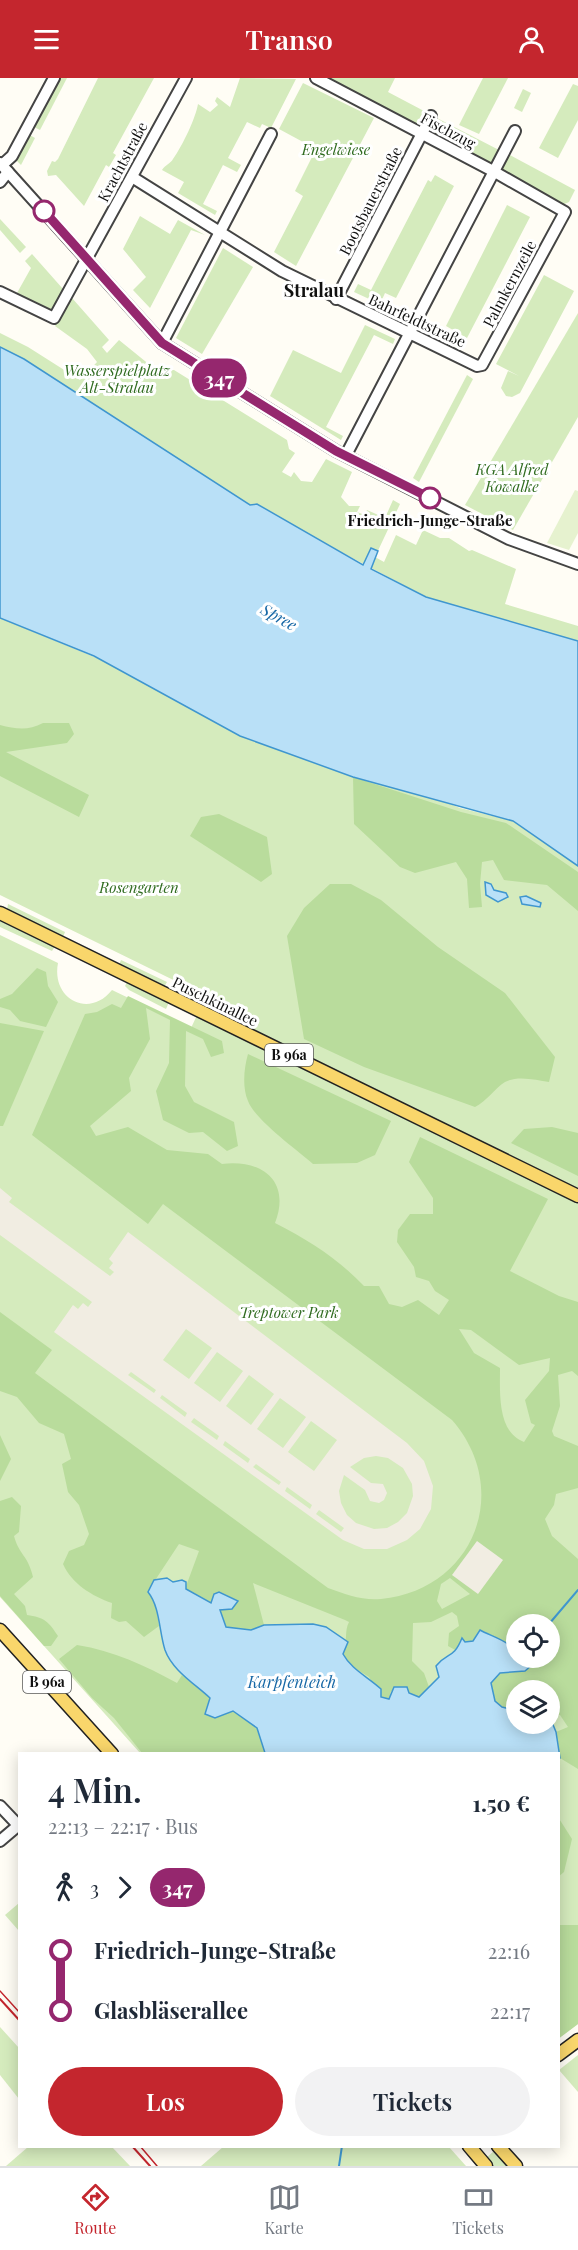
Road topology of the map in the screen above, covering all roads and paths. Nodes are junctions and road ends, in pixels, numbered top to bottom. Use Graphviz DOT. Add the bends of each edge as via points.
graph roads {
  1 [pos="54,78"];
  2 [pos="186,78"];
  3 [pos="316,78"];
  4 [pos="431,116"];
  5 [pos="515,131"];
  6 [pos="271,134"];
  7 [pos="422,134"];
  8 [pos="3,167"];
  9 [pos="493,171"];
  10 [pos="132,177"];
  11 [pos="0,182"];
  12 [pos="566,212"];
  13 [pos="220,232"];
  14 [pos="87,259"];
  15 [pos="0,292"];
  16 [pos="336,299"];
  17 [pos="409,334"];
  18 [pos="162,343"];
  19 [pos="477,366"];
  20 [pos="346,455"];
  21 [pos="578,564"];
  22 [pos="0,913"];
  23 [pos="578,1196"];
  24 [pos="0,1630"];
  25 [pos="106,1752"];
  26 [pos="0,1806"];
  27 [pos="18,1824"];
  28 [pos="18,1826"];
  29 [pos="0,1841"];
  30 [pos="578,2040"];
  31 [pos="560,2054"];
  32 [pos="471,2148"];
  33 [pos="500,2148"];
  34 [pos="486,2166"];
  35 [pos="516,2166"];
  1 -- 8 [label="street"];
  2 -- 10 [label="street, Krachtstraße"];
  3 -- 7 [label="street, Fischzug"];
  4 -- 7 [label="street, Bootsbauerstraße"];
  5 -- 9 [label="street"];
  6 -- 13 [label="street"];
  7 -- 9 [label="street, Fischzug"];
  7 -- 16 [label="street, Bootsbauerstraße"];
  8 -- 11 [label="street"];
  8 -- 14 [label="street"];
  9 -- 12 [label="street, Fischzug"];
  9 -- 17 [label="street"];
  10 -- 13 [label="street, Bahrfeldtstraße"];
  10 -- 14 [label="street, Krachtstraße"];
  12 -- 19 [label="street, Palmkernzeile" via="486,361"];
  13 -- 16 [label="street, Bahrfeldtstraße"];
  13 -- 18 [label="street"];
  14 -- 15 [label="street, Krachtstraße" via="54,318"];
  14 -- 18 [label="street"];
  16 -- 17 [label="street, Bahrfeldtstraße"];
  17 -- 19 [label="street, Bahrfeldtstraße"];
  17 -- 20 [label="street"];
  18 -- 20 [label="street"];
  20 -- 21 [label="street" via="509,539"];
  22 -- 23 [label="main road, Puschkinallee / B 96a"];
  24 -- 25 [label="main road, B 96a"];
  26 -- 27 [label="street"];
  28 -- 29 [label="street"];
  30 -- 31 [label="main road"];
  32 -- 34 [label="main road"];
  33 -- 35 [label="main road"];
}
